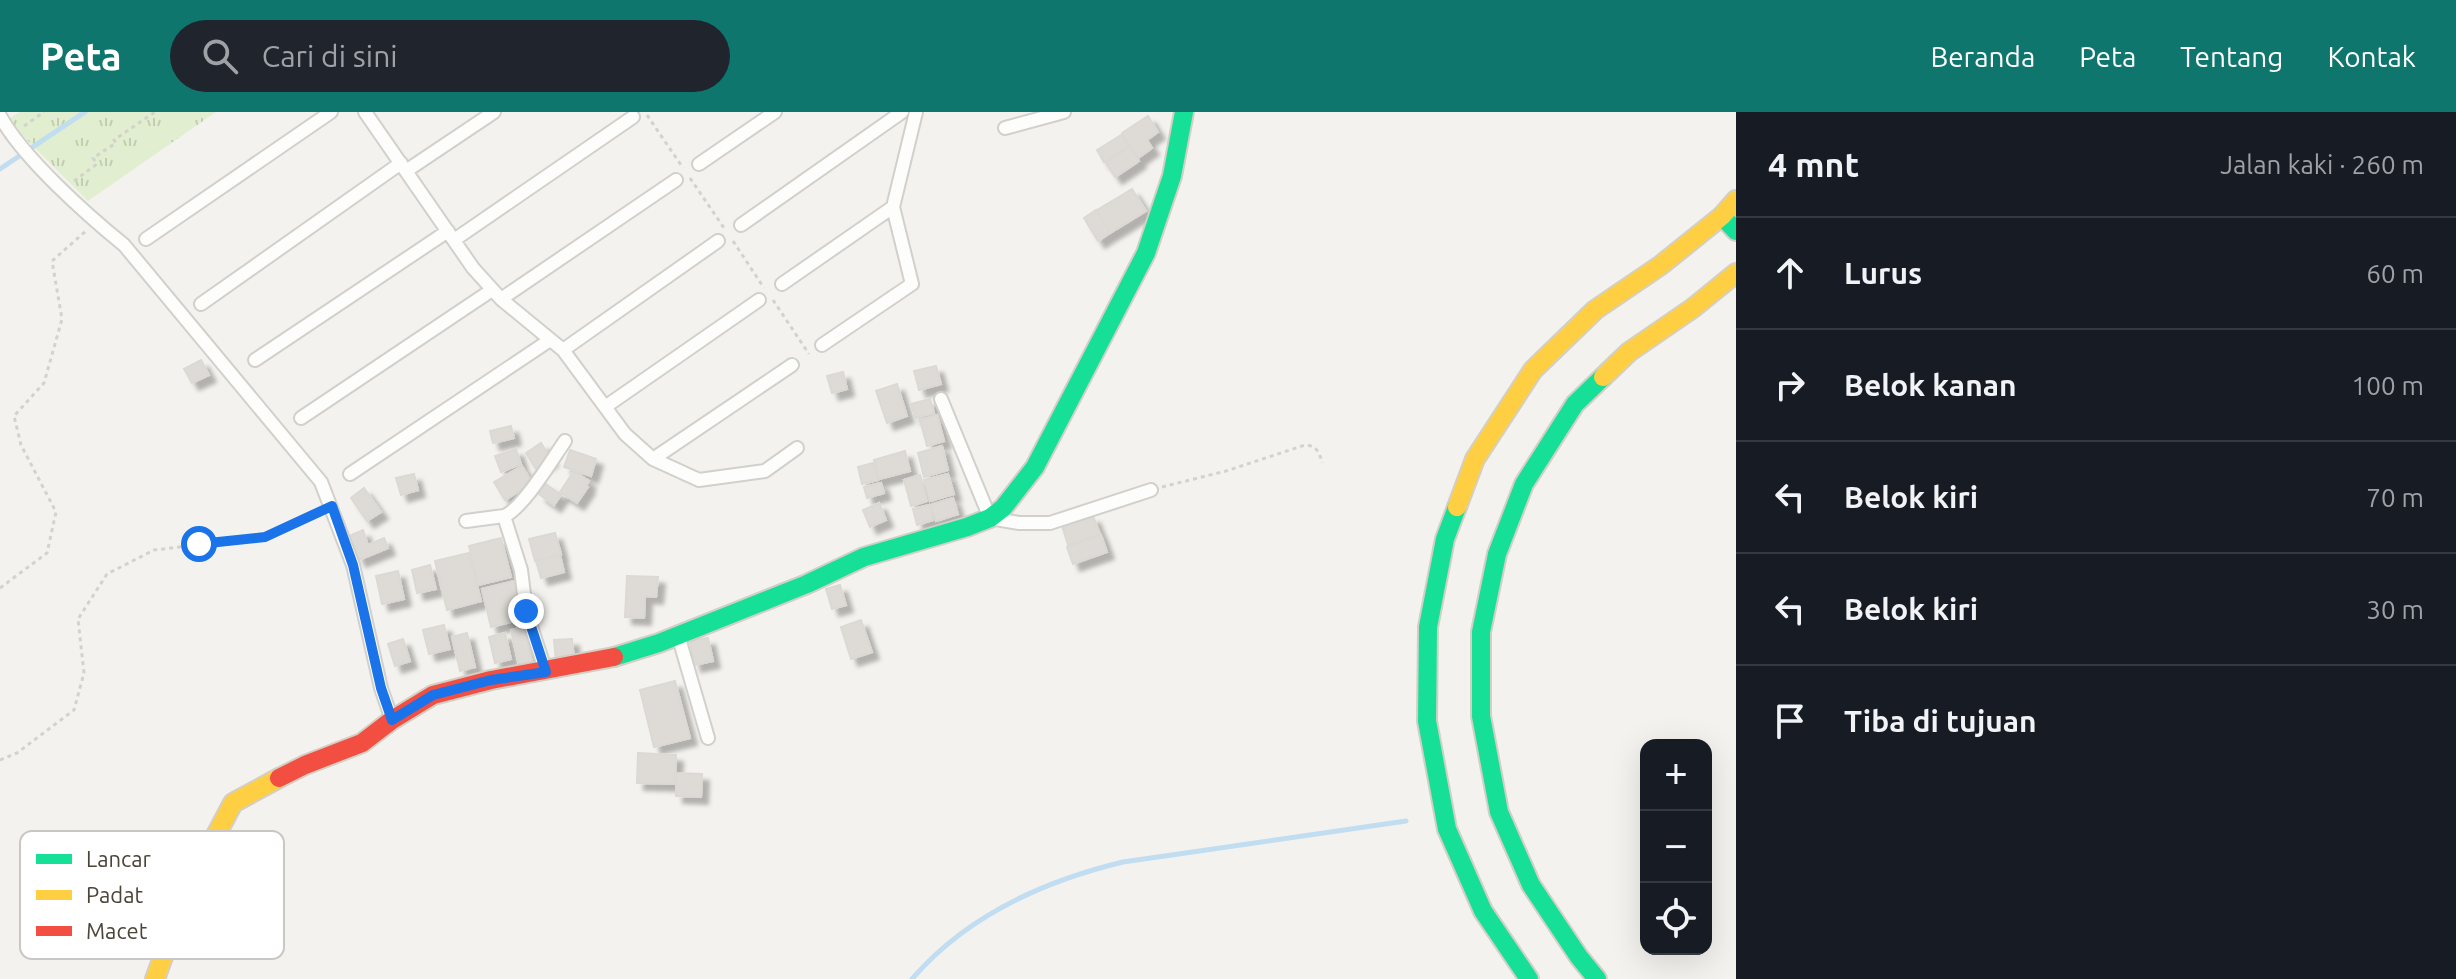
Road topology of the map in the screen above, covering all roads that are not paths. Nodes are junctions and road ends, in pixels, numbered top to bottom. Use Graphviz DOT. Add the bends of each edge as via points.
graph roads {
  1 [pos="331,112"];
  2 [pos="365,112"];
  3 [pos="494,112"];
  4 [pos="775,112"];
  5 [pos="902,112"];
  6 [pos="916,112"];
  7 [pos="1064,112"];
  8 [pos="1184,112"];
  9 [pos="633,117"];
  10 [pos="2,123"];
  11 [pos="1005,128"];
  12 [pos="699,164"];
  13 [pos="404,167"];
  14 [pos="676,180"];
  15 [pos="1736,200"];
  16 [pos="893,207"];
  17 [pos="1722,216"];
  18 [pos="741,225"];
  19 [pos="1736,231"];
  20 [pos="451,235"];
  21 [pos="146,239"];
  22 [pos="718,241"];
  23 [pos="1736,273"];
  24 [pos="782,284"];
  25 [pos="496,294"];
  26 [pos="759,300"];
  27 [pos="201,304"];
  28 [pos="550,340"];
  29 [pos="822,345"];
  30 [pos="563,350"];
  31 [pos="255,360"];
  32 [pos="792,365"];
  33 [pos="941,399"];
  34 [pos="605,407"];
  35 [pos="301,418"];
  36 [pos="565,441"];
  37 [pos="797,448"];
  38 [pos="653,459"];
  39 [pos="350,474"];
  40 [pos="1151,490"];
  41 [pos="504,516"];
  42 [pos="990,518"];
  43 [pos="466,521"];
  44 [pos="678,635"];
  45 [pos="546,672"];
  46 [pos="392,720"];
  47 [pos="708,738"];
  48 [pos="216,831"];
  49 [pos="162,959"];
  50 [pos="155,979"];
  51 [pos="1529,979"];
  52 [pos="1597,979"];
  1 -- 21 [label="street"];
  2 -- 13 [label="street"];
  3 -- 13 [label="street"];
  4 -- 12 [label="street"];
  5 -- 18 [label="street"];
  6 -- 16 [label="street"];
  7 -- 11 [label="street"];
  8 -- 42 [label="main road" via="1172,176 1146,253 1035,467"];
  9 -- 20 [label="street"];
  10 -- 46 [label="street" via="19,134 37,163 124,245 321,482 353,565"];
  13 -- 20 [label="street"];
  13 -- 27 [label="street"];
  14 -- 25 [label="street"];
  15 -- 17 [label="main road"];
  16 -- 24 [label="street"];
  16 -- 29 [label="street" via="912,284"];
  17 -- 19 [label="main road"];
  17 -- 51 [label="main road" via="1595,310 1533,370 1475,459 1445,539 1428,627 1429,736 1447,829 1483,911"];
  20 -- 25 [label="street"];
  20 -- 31 [label="street"];
  22 -- 30 [label="street"];
  23 -- 52 [label="main road" via="1629,352 1575,404 1524,484 1497,554 1481,632 1481,716 1499,812 1531,885"];
  25 -- 28 [label="street"];
  25 -- 35 [label="street"];
  26 -- 34 [label="street"];
  28 -- 30 [label="street"];
  28 -- 39 [label="street"];
  30 -- 34 [label="street"];
  32 -- 38 [label="street"];
  33 -- 42 [label="street"];
  34 -- 38 [label="street"];
  36 -- 41 [label="street" via="531,490"];
  37 -- 38 [label="street" via="765,471 699,480"];
  40 -- 42 [label="street" via="1050,523"];
  41 -- 43 [label="street"];
  41 -- 45 [label="street"];
  42 -- 44 [label="main road" via="864,557"];
  44 -- 45 [label="main road" via="601,661"];
  44 -- 47 [label="street"];
  45 -- 46 [label="main road" via="433,695"];
  46 -- 48 [label="main road" via="362,743 305,765 233,803"];
  49 -- 50 [label="main road"];
}
